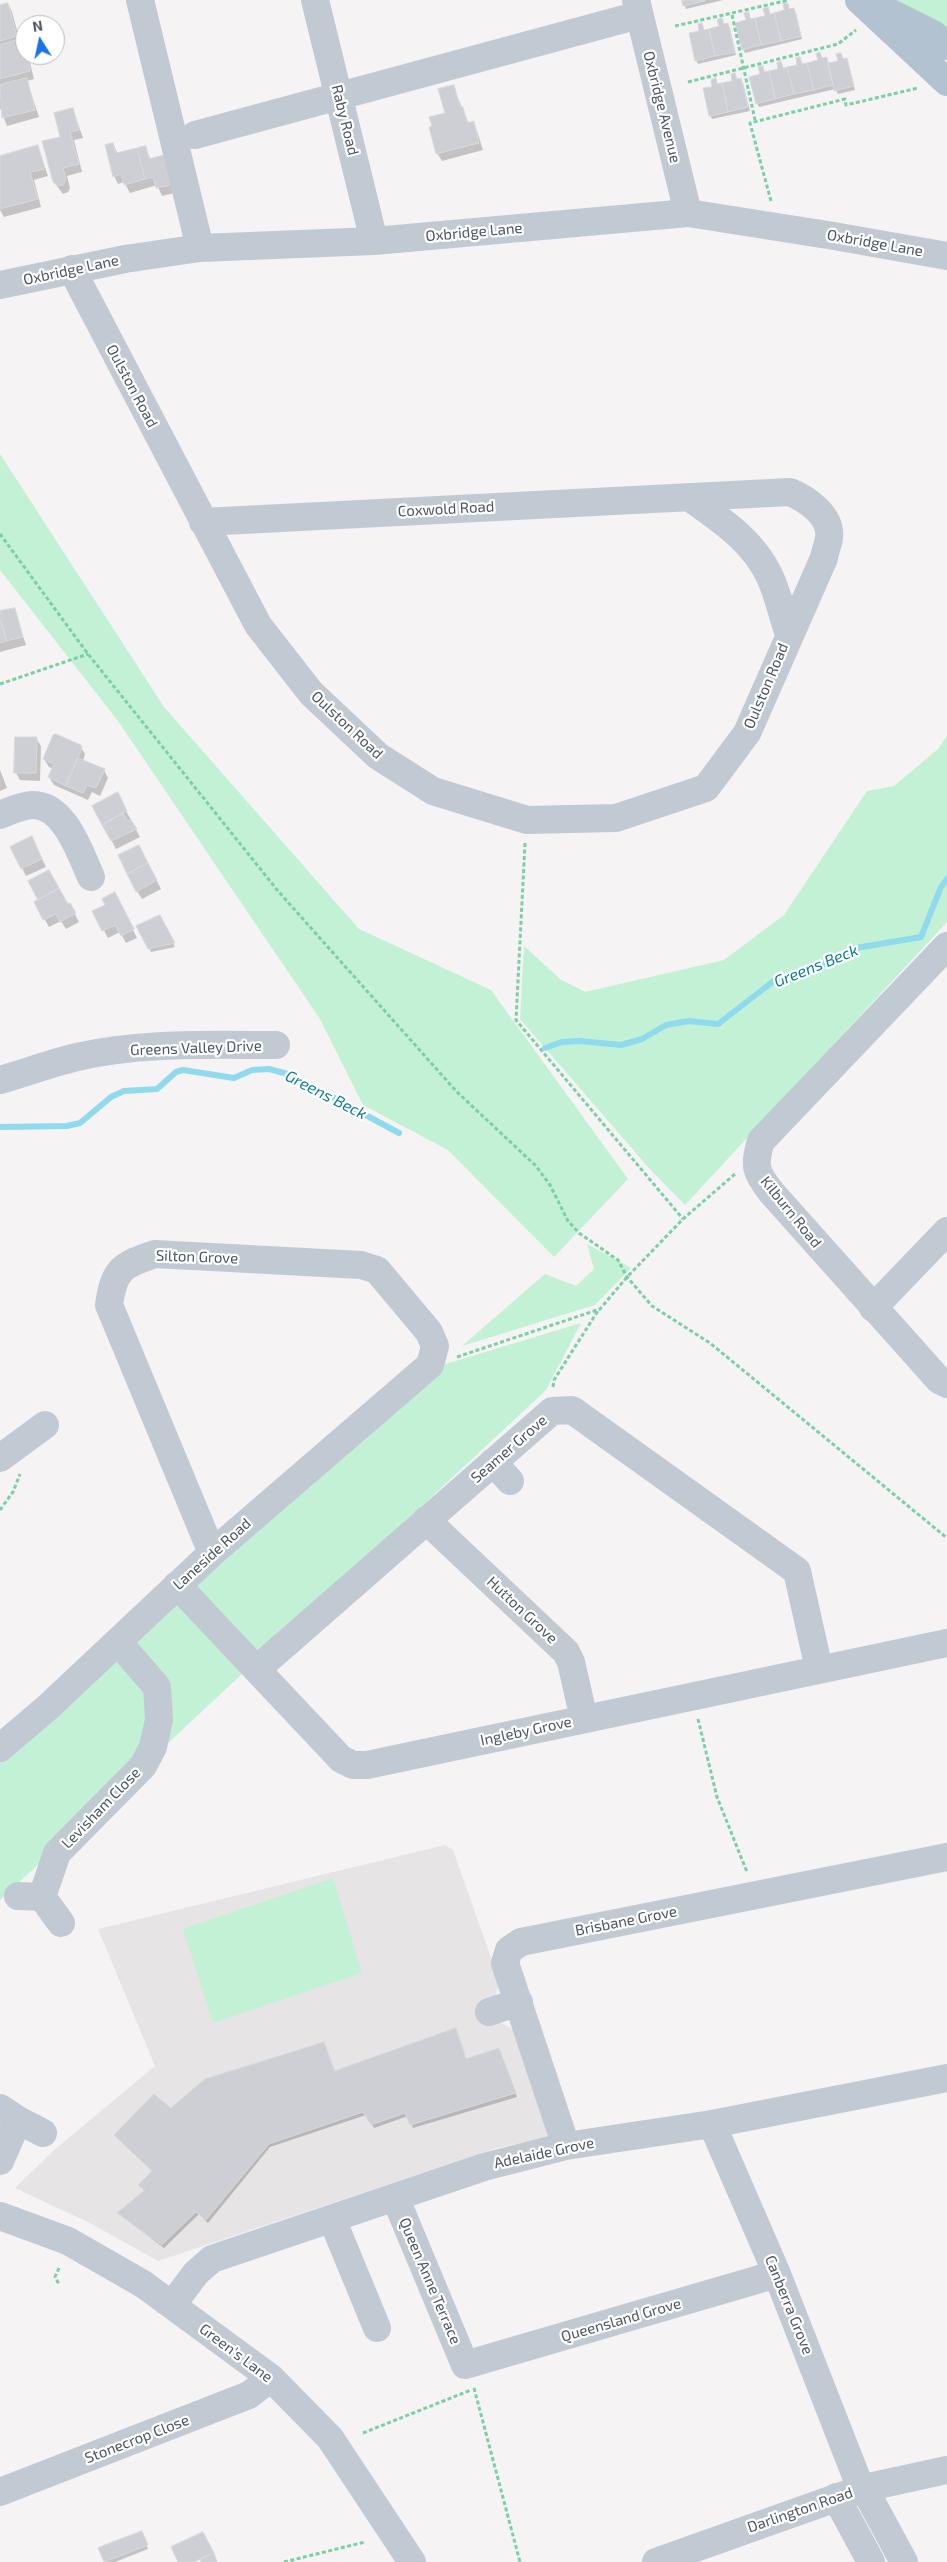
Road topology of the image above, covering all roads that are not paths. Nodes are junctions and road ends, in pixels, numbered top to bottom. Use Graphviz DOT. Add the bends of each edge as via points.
graph roads {
  1 [pos="140,0"];
  2 [pos="314,0"];
  3 [pos="859,0"];
  4 [pos="864,0"];
  5 [pos="638,8"];
  6 [pos="947,46"];
  7 [pos="935,84"];
  8 [pos="340,96"];
  9 [pos="195,134"];
  10 [pos="688,213"];
  11 [pos="374,241"];
  12 [pos="200,248"];
  13 [pos="947,256"];
  14 [pos="72,269"];
  15 [pos="0,285"];
  16 [pos="689,497"];
  17 [pos="204,522"];
  18 [pos="788,634"];
  19 [pos="0,815"];
  20 [pos="91,877"];
  21 [pos="947,946"];
  22 [pos="276,1045"];
  23 [pos="0,1080"];
  24 [pos="947,1231"];
  25 [pos="873,1308"];
  26 [pos="430,1365"];
  27 [pos="947,1384"];
  28 [pos="45,1425"];
  29 [pos="10,1463"];
  30 [pos="426,1520"];
  31 [pos="212,1553"];
  32 [pos="177,1585"];
  33 [pos="118,1642"];
  34 [pos="947,1643"];
  35 [pos="257,1669"];
  36 [pos="819,1669"];
  37 [pos="584,1719"];
  38 [pos="0,1748"];
  39 [pos="947,1857"];
  40 [pos="61,1923"];
  41 [pos="518,2002"];
  42 [pos="489,2012"];
  43 [pos="947,2078"];
  44 [pos="9,2114"];
  45 [pos="712,2124"];
  46 [pos="44,2132"];
  47 [pos="566,2146"];
  48 [pos="0,2161"];
  49 [pos="395,2197"];
  50 [pos="0,2216"];
  51 [pos="337,2231"];
  52 [pos="777,2274"];
  53 [pos="172,2305"];
  54 [pos="377,2328"];
  55 [pos="470,2377"];
  56 [pos="271,2378"];
  57 [pos="946,2473"];
  58 [pos="854,2491"];
  59 [pos="0,2492"];
  60 [pos="899,2552"];
  61 [pos="869,2558"];
  62 [pos="412,2562"];
  63 [pos="656,2562"];
  1 -- 12 [label="street"];
  2 -- 8 [label="street, Raby Road"];
  3 -- 7 [label="main road"];
  4 -- 6 [label="main road" via="933,34"];
  5 -- 8 [label="street"];
  5 -- 10 [label="street, Oxbridge Avenue"];
  8 -- 9 [label="street"];
  8 -- 11 [label="street, Raby Road"];
  10 -- 11 [label="street, Oxbridge Lane"];
  10 -- 13 [label="street, Oxbridge Lane"];
  11 -- 12 [label="street, Oxbridge Lane"];
  12 -- 14 [label="street, Oxbridge Lane"];
  14 -- 15 [label="street, Oxbridge Lane"];
  14 -- 17 [label="street, Oulston Road"];
  16 -- 17 [label="street, Coxwold Road"];
  16 -- 18 [label="street" via="736,531 757,553 770,576"];
  16 -- 18 [label="street, Coxwold Road" via="790,492 808,499 822,514 830,536 824,558"];
  17 -- 18 [label="street, Oulston Road" via="258,625 311,693 378,756 433,791 526,820 616,818 706,788 747,733"];
  19 -- 20 [label="street" via="34,805 53,812 66,828"];
  21 -- 25 [label="street, Kilburn Road" via="761,1141 756,1155 761,1180"];
  22 -- 23 [label="street, Greens Valley Drive" via="195,1044 135,1048 77,1057"];
  24 -- 25 [label="street"];
  25 -- 27 [label="street, Kilburn Road" via="938,1380"];
  26 -- 31 [label="street, Laneside Road"];
  26 -- 31 [label="street, Silton Grove" via="435,1346 429,1332 376,1270 369,1267 155,1254 127,1263 112,1283 110,1305"];
  28 -- 29 [label="street"];
  30 -- 35 [label="street, Seamer Grove"];
  30 -- 36 [label="street, Seamer Grove" via="502,1472 552,1411 572,1410 797,1571"];
  30 -- 37 [label="street, Hutton Grove" via="566,1652 572,1662"];
  31 -- 32 [label="street, Laneside Road"];
  32 -- 33 [label="street, Laneside Road"];
  32 -- 35 [label="street, Ingleby Grove"];
  33 -- 38 [label="street, Laneside Road"];
  33 -- 40 [label="street, Levisham Close" via="158,1687 158,1720 153,1747 143,1766 57,1853 30,1897"];
  34 -- 36 [label="street, Ingleby Grove"];
  35 -- 37 [label="street, Ingleby Grove" via="341,1759 353,1765 367,1765"];
  36 -- 37 [label="street, Ingleby Grove"];
  39 -- 41 [label="street, Brisbane Grove" via="521,1942 510,1950 505,1963"];
  41 -- 42 [label="street"];
  41 -- 47 [label="street, Brisbane Grove"];
  43 -- 45 [label="street, Adelaide Grove"];
  44 -- 46 [label="street"];
  44 -- 48 [label="street"];
  45 -- 47 [label="street, Adelaide Grove"];
  45 -- 52 [label="street, Canberra Grove"];
  47 -- 49 [label="street, Adelaide Grove" via="484,2166"];
  49 -- 53 [label="street, Adelaide Grove" via="212,2259 196,2273"];
  49 -- 55 [label="street, Queen Anne Terrace"];
  50 -- 53 [label="street, Green's Lane" via="68,2241 143,2284"];
  51 -- 54 [label="street"];
  52 -- 55 [label="street, Queensland Grove"];
  52 -- 58 [label="street, Canberra Grove"];
  53 -- 56 [label="street, Green's Lane"];
  56 -- 59 [label="street, Stonecrop Close" via="249,2395"];
  56 -- 62 [label="street, Green's Lane" via="330,2438"];
  57 -- 58 [label="street, Darlington Road"];
  58 -- 60 [label="street"];
  58 -- 61 [label="street"];
  58 -- 63 [label="street, Darlington Road"];
  60 -- 61 [label="street"];
}
